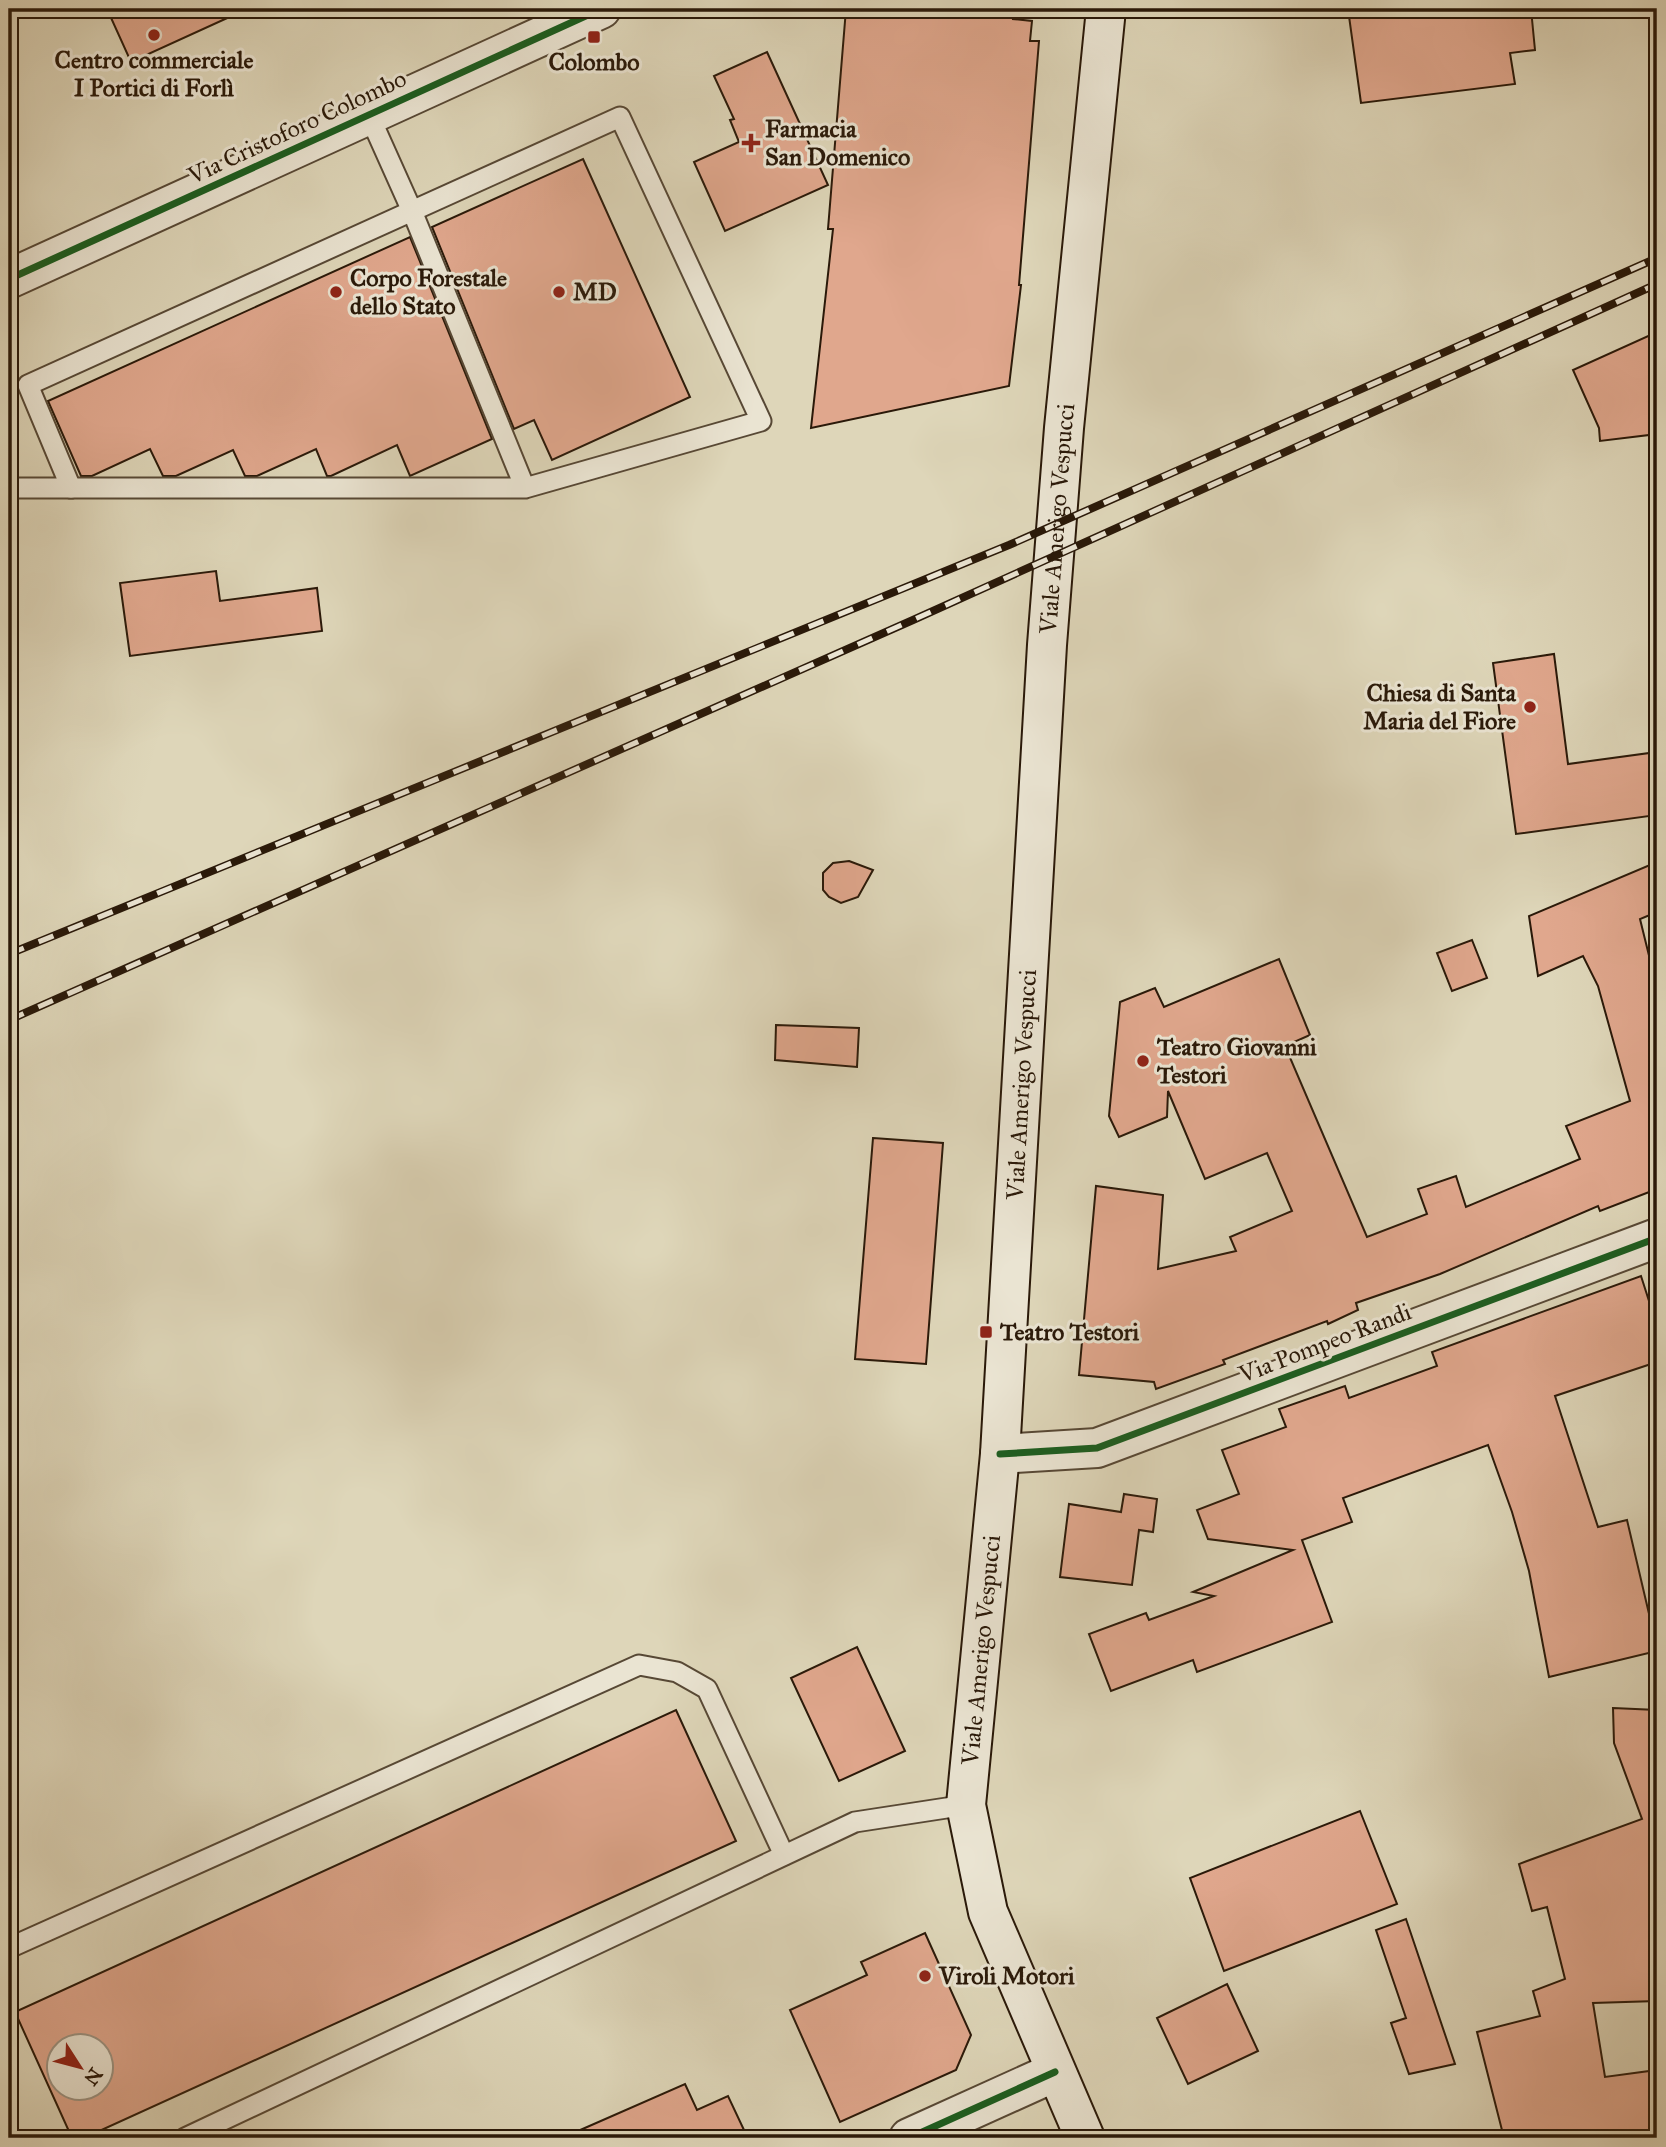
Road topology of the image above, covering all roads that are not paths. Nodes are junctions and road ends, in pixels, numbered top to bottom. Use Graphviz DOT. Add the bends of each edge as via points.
graph roads {
  1 [pos="601,9"];
  2 [pos="1106,9"];
  3 [pos="369,115"];
  4 [pos="412,211"];
  5 [pos="9,279"];
  6 [pos="9,488"];
  7 [pos="71,488"];
  8 [pos="525,488"];
  9 [pos="1657,1238"];
  10 [pos="1000,1454"];
  11 [pos="966,1805"];
  12 [pos="785,1855"];
  13 [pos="9,1948"];
  14 [pos="1055,2072"];
  15 [pos="185,2138"];
  16 [pos="909,2138"];
  17 [pos="1084,2138"];
  1 -- 3 [label="main road, Via Cristoforo Colombo"];
  2 -- 10 [label="main road, Viale Amerigo Vespucci" via="1047,645"];
  3 -- 4 [label="lane"];
  3 -- 5 [label="main road, Via Cristoforo Colombo"];
  4 -- 7 [label="lane" via="28,385"];
  4 -- 8 [label="lane"];
  4 -- 8 [label="lane" via="620,117 761,421"];
  6 -- 7 [label="lane"];
  7 -- 8 [label="lane"];
  9 -- 10 [label="main road, Via Pompeo Randi" via="1097,1448"];
  10 -- 11 [label="main road, Viale Amerigo Vespucci"];
  11 -- 12 [label="lane" via="855,1822"];
  11 -- 14 [label="main road, Viale Amerigo Vespucci" via="988,1912"];
  12 -- 13 [label="lane" via="707,1689 677,1672 639,1665"];
  12 -- 15 [label="lane"];
  14 -- 16 [label="main road"];
  14 -- 17 [label="main road, Viale Amerigo Vespucci"];
}
